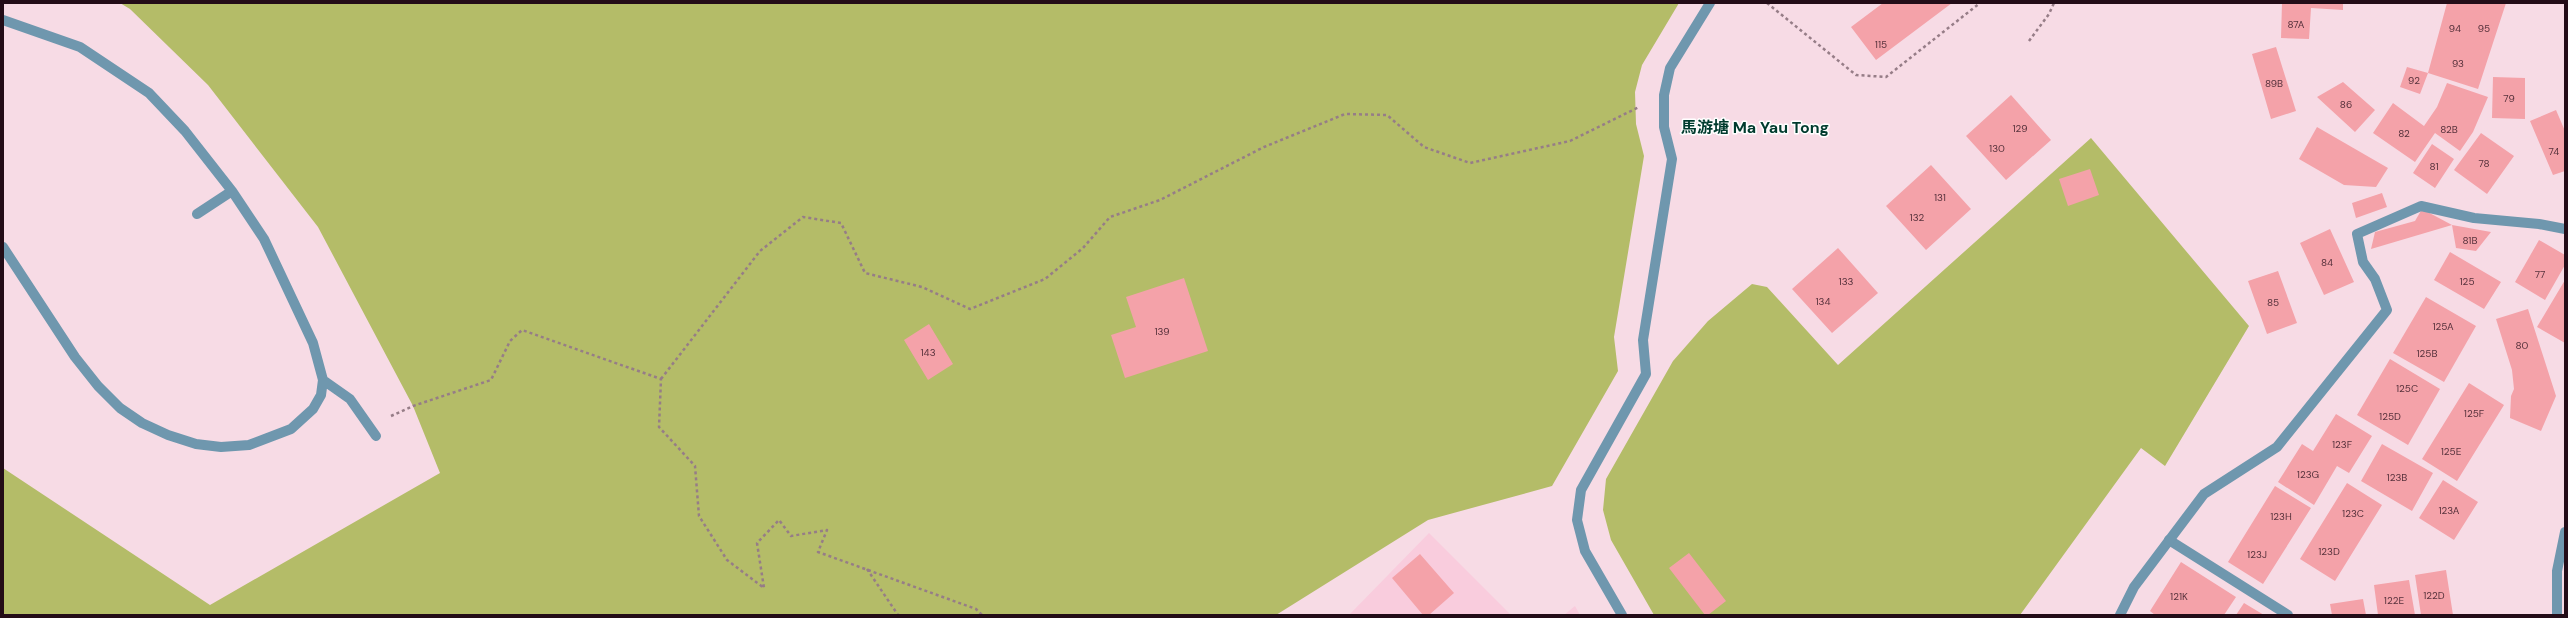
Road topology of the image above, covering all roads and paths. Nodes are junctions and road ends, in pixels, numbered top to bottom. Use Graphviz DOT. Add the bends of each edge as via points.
graph roads {
  1 [pos="1710,3"];
  2 [pos="1767,3"];
  3 [pos="1980,3"];
  4 [pos="2054,3"];
  5 [pos="3,20"];
  6 [pos="2029,41"];
  7 [pos="1664,95"];
  8 [pos="232,191"];
  9 [pos="197,214"];
  10 [pos="2565,229"];
  11 [pos="3,247"];
  12 [pos="661,379"];
  13 [pos="323,380"];
  14 [pos="369,426"];
  15 [pos="376,436"];
  16 [pos="2565,532"];
  17 [pos="2169,540"];
  18 [pos="867,568"];
  19 [pos="898,615"];
  20 [pos="982,615"];
  21 [pos="1622,615"];
  22 [pos="2120,615"];
  23 [pos="2288,615"];
  24 [pos="2558,615"];
  1 -- 7 [label="street" via="1670,68"];
  2 -- 3 [label="path" via="1856,75 1886,77"];
  4 -- 6 [label="path"];
  5 -- 8 [label="street" via="80,47 149,93 185,131"];
  7 -- 12 [label="path" via="1570,141 1470,163 1424,147 1387,115 1344,114 1264,147 1160,200 1110,217 1083,248 1045,279 970,309 922,287 865,273 841,223 803,217 760,251"];
  7 -- 21 [label="street" via="1664,128 1672,159 1643,340 1646,374 1581,490 1577,520 1585,551"];
  8 -- 9 [label="street"];
  8 -- 13 [label="street" via="264,239 292,295 312,343"];
  10 -- 17 [label="street" via="2474,218 2421,206 2357,234 2363,262 2375,279 2387,310 2277,447 2204,494"];
  11 -- 13 [label="street" via="75,357 98,386 120,408 142,423 168,435 196,444 222,447 249,445 277,436 304,419 321,395"];
  12 -- 14 [label="path" via="522,330 510,341 491,380 413,406"];
  12 -- 18 [label="path" via="659,428 695,466 699,516 727,560 764,588 758,543 779,520 791,536 827,530 818,552"];
  13 -- 14 [label="street" via="350,399"];
  14 -- 15 [label="street"];
  16 -- 24 [label="street" via="2557,571"];
  17 -- 22 [label="street" via="2134,587"];
  17 -- 23 [label="street"];
  18 -- 19 [label="path"];
  18 -- 20 [label="path" via="976,609"];
}
